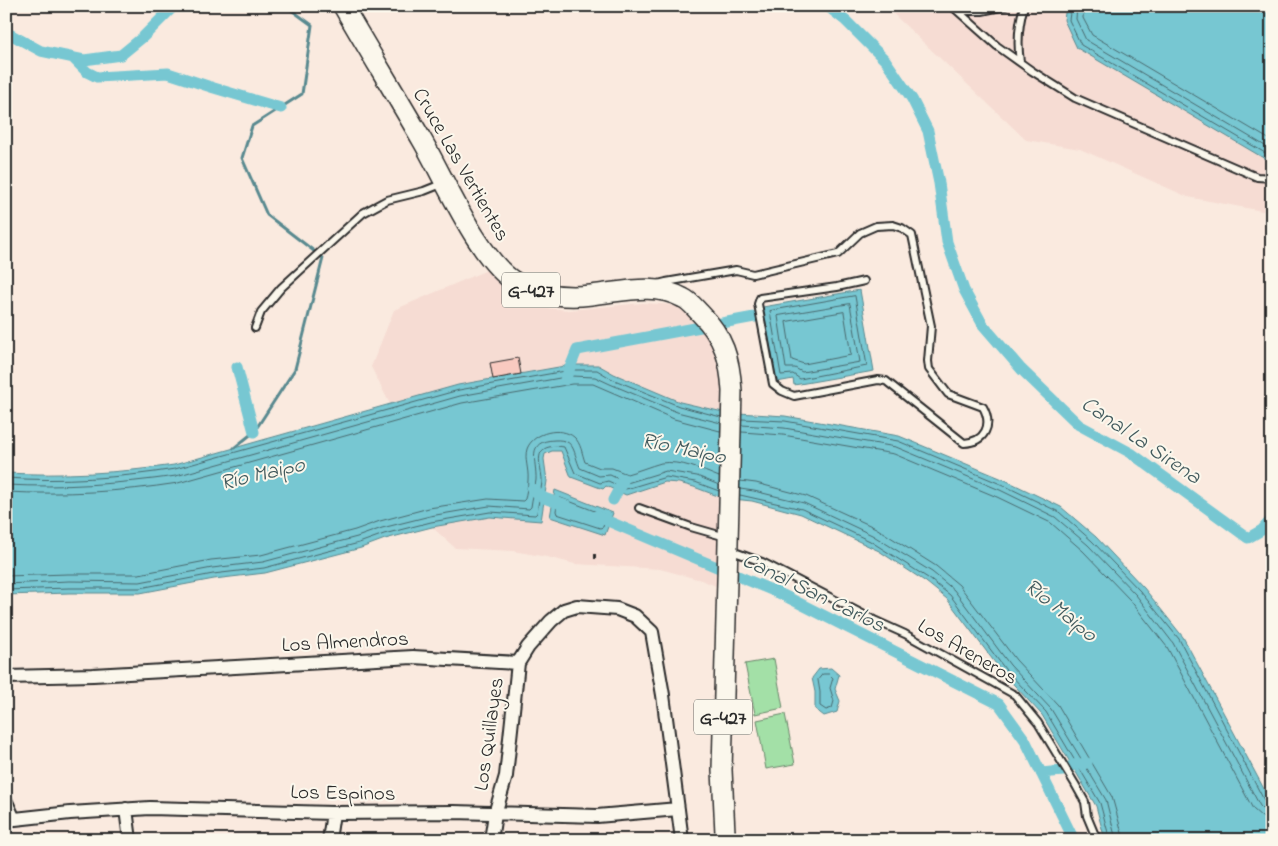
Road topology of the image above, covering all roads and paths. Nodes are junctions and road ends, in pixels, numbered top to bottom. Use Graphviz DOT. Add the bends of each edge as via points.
graph roads {
  1 [pos="343,6"];
  2 [pos="952,6"];
  3 [pos="1006,6"];
  4 [pos="1024,6"];
  5 [pos="958,11"];
  6 [pos="1020,62"];
  7 [pos="1272,178"];
  8 [pos="446,183"];
  9 [pos="864,282"];
  10 [pos="647,288"];
  11 [pos="255,328"];
  12 [pos="640,508"];
  13 [pos="728,546"];
  14 [pos="595,551"];
  15 [pos="595,559"];
  16 [pos="518,663"];
  17 [pos="6,677"];
  18 [pos="6,802"];
  19 [pos="126,809"];
  20 [pos="678,809"];
  21 [pos="333,813"];
  22 [pos="495,814"];
  23 [pos="10,820"];
  24 [pos="130,840"];
  25 [pos="329,840"];
  26 [pos="491,840"];
  27 [pos="682,840"];
  28 [pos="727,840"];
  29 [pos="1097,840"];
  1 -- 8 [label="main road, Cruce Las Vertientes / G-427"];
  2 -- 5 [label="lane"];
  3 -- 5 [label="lane"];
  4 -- 6 [label="lane" via="1018,27"];
  5 -- 6 [label="lane"];
  6 -- 7 [label="lane" via="1075,98 1257,177"];
  8 -- 10 [label="main road, Cruce Las Vertientes / G-427" via="488,256 505,275 531,290 554,296 589,296"];
  8 -- 11 [label="lane" via="386,200 363,213 281,288 262,312"];
  9 -- 10 [label="lane" via="760,298 758,304 773,384 794,396 886,381 964,443 979,439 988,422 983,407 948,394 929,370 930,326 912,235 902,228 876,226 860,233 838,254 754,274 736,270"];
  10 -- 13 [label="main road, Cruce Las Vertientes / G-427" via="684,298 720,337 729,366 732,404"];
  12 -- 13 [label="lane, Los Areneros" via="691,527"];
  13 -- 28 [label="main road, Cruce Las Vertientes / G-427" via="722,770"];
  13 -- 29 [label="lane, Los Areneros" via="905,634 1015,695 1038,723 1076,784"];
  14 -- 15 [label="path"];
  16 -- 17 [label="street, Los Almendros" via="413,657"];
  16 -- 20 [label="street" via="528,647 564,610 577,606 616,609 635,616 652,632"];
  16 -- 22 [label="street, Los Quillayes" via="506,776"];
  18 -- 23 [label="street"];
  19 -- 21 [label="street, Los Espinos"];
  19 -- 23 [label="street, Los Espinos"];
  19 -- 24 [label="street"];
  20 -- 22 [label="street, Los Espinos" via="597,816"];
  20 -- 27 [label="street"];
  21 -- 22 [label="street, Los Espinos"];
  21 -- 25 [label="street"];
  22 -- 26 [label="street, Los Quillayes"];
}
